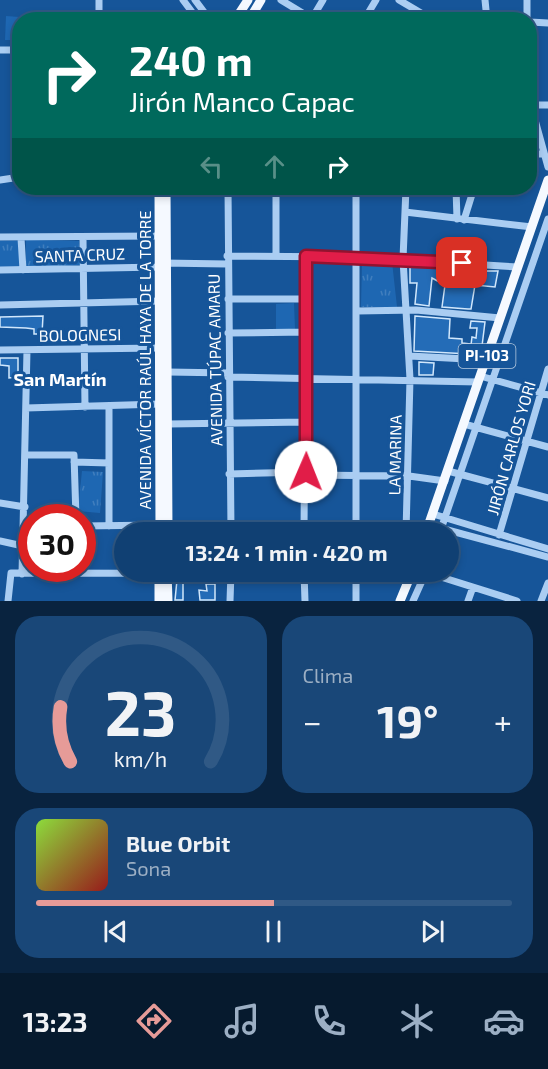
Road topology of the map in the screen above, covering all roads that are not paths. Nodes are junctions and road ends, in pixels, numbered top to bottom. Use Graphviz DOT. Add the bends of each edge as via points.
graph roads {
  1 [pos="281,0"];
  2 [pos="399,0"];
  3 [pos="301,12"];
  4 [pos="418,12"];
  5 [pos="537,130"];
  6 [pos="537,154"];
  7 [pos="543,154"];
  8 [pos="548,167"];
  9 [pos="548,180"];
  10 [pos="159,195"];
  11 [pos="166,195"];
  12 [pos="228,195"];
  13 [pos="276,195"];
  14 [pos="356,195"];
  15 [pos="406,195"];
  16 [pos="457,195"];
  17 [pos="471,195"];
  18 [pos="405,212"];
  19 [pos="461,219"];
  20 [pos="548,219"];
  21 [pos="531,230"];
  22 [pos="159,236"];
  23 [pos="0,237"];
  24 [pos="545,237"];
  25 [pos="21,238"];
  26 [pos="83,238"];
  27 [pos="276,255"];
  28 [pos="306,256"];
  29 [pos="356,257"];
  30 [pos="403,259"];
  31 [pos="227,260"];
  32 [pos="163,264"];
  33 [pos="518,267"];
  34 [pos="85,268"];
  35 [pos="0,270"];
  36 [pos="23,270"];
  37 [pos="228,299"];
  38 [pos="306,299"];
  39 [pos="161,301"];
  40 [pos="0,305"];
  41 [pos="85,305"];
  42 [pos="407,310"];
  43 [pos="357,311"];
  44 [pos="500,318"];
  45 [pos="306,332"];
  46 [pos="228,333"];
  47 [pos="84,348"];
  48 [pos="160,348"];
  49 [pos="0,350"];
  50 [pos="27,350"];
  51 [pos="410,356"];
  52 [pos="485,360"];
  53 [pos="548,369"];
  54 [pos="168,372"];
  55 [pos="229,375"];
  56 [pos="306,378"];
  57 [pos="357,378"];
  58 [pos="410,379"];
  59 [pos="479,379"];
  60 [pos="493,380"];
  61 [pos="545,394"];
  62 [pos="160,404"];
  63 [pos="85,407"];
  64 [pos="109,407"];
  65 [pos="26,408"];
  66 [pos="306,422"];
  67 [pos="168,424"];
  68 [pos="229,424"];
  69 [pos="464,424"];
  70 [pos="477,427"];
  71 [pos="527,440"];
  72 [pos="548,447"];
  73 [pos="26,455"];
  74 [pos="74,462"];
  75 [pos="109,463"];
  76 [pos="448,471"];
  77 [pos="306,473"];
  78 [pos="229,474"];
  79 [pos="356,474"];
  80 [pos="461,475"];
  81 [pos="409,476"];
  82 [pos="445,481"];
  83 [pos="512,489"];
  84 [pos="548,498"];
  85 [pos="0,503"];
  86 [pos="25,504"];
  87 [pos="75,504"];
  88 [pos="18,506"];
  89 [pos="434,514"];
  90 [pos="445,518"];
  91 [pos="160,522"];
  92 [pos="168,522"];
  93 [pos="231,522"];
  94 [pos="304,522"];
  95 [pos="356,522"];
  96 [pos="407,522"];
  97 [pos="431,522"];
  98 [pos="443,522"];
  99 [pos="96,526"];
  100 [pos="109,526"];
  101 [pos="114,526"];
  102 [pos="499,535"];
  103 [pos="459,536"];
  104 [pos="0,541"];
  105 [pos="18,545"];
  106 [pos="548,549"];
  107 [pos="548,558"];
  108 [pos="96,571"];
  109 [pos="114,572"];
  110 [pos="18,574"];
  111 [pos="162,582"];
  112 [pos="165,582"];
  113 [pos="231,582"];
  114 [pos="304,582"];
  115 [pos="356,582"];
  116 [pos="405,582"];
  117 [pos="422,582"];
  118 [pos="457,582"];
  119 [pos="548,583"];
  120 [pos="473,587"];
  121 [pos="8,601"];
  122 [pos="159,601"];
  123 [pos="168,601"];
  124 [pos="230,601"];
  125 [pos="305,601"];
  126 [pos="356,601"];
  127 [pos="400,601"];
  128 [pos="413,601"];
  129 [pos="468,601"];
  130 [pos="517,601"];
  131 [pos="541,601"];
  1 -- 3 [label="street"];
  2 -- 4 [label="street"];
  5 -- 7 [label="street"];
  6 -- 7 [label="street"];
  7 -- 8 [label="street"];
  9 -- 21 [label="main road, PI-103"];
  10 -- 22 [label="main road, AVENIDA VÍCTOR RAÚL HAYA DE LA TORRE"];
  11 -- 32 [label="main road, AVENIDA VÍCTOR RAÚL HAYA DE LA TORRE"];
  12 -- 31 [label="street, AVENIDA TÚPAC AMARU"];
  13 -- 27 [label="street"];
  14 -- 29 [label="street"];
  15 -- 18 [label="street, LA MARINA"];
  16 -- 19 [label="street"];
  17 -- 19 [label="street"];
  18 -- 19 [label="street"];
  18 -- 30 [label="street, LA MARINA"];
  19 -- 21 [label="street"];
  20 -- 24 [label="street"];
  21 -- 24 [label="street"];
  21 -- 33 [label="main road, PI-103"];
  22 -- 26 [label="street"];
  22 -- 32 [label="main road, AVENIDA VÍCTOR RAÚL HAYA DE LA TORRE"];
  23 -- 25 [label="street"];
  24 -- 60 [label="street"];
  25 -- 26 [label="street"];
  25 -- 36 [label="street"];
  26 -- 34 [label="street"];
  27 -- 28 [label="street, SANTA CRUZ"];
  27 -- 31 [label="street, SANTA CRUZ"];
  28 -- 29 [label="street, SANTA CRUZ"];
  28 -- 38 [label="street"];
  29 -- 30 [label="street, SANTA CRUZ"];
  29 -- 43 [label="street"];
  30 -- 33 [label="street, SANTA CRUZ"];
  30 -- 42 [label="street, LA MARINA"];
  31 -- 32 [label="street, SANTA CRUZ"];
  31 -- 37 [label="street, AVENIDA TÚPAC AMARU"];
  32 -- 34 [label="street, SANTA CRUZ"];
  32 -- 39 [label="main road, AVENIDA VÍCTOR RAÚL HAYA DE LA TORRE"];
  32 -- 54 [label="main road, AVENIDA VÍCTOR RAÚL HAYA DE LA TORRE"];
  33 -- 44 [label="main road, PI-103"];
  34 -- 36 [label="street, SANTA CRUZ"];
  34 -- 41 [label="street"];
  35 -- 36 [label="street, SANTA CRUZ"];
  37 -- 38 [label="street"];
  37 -- 46 [label="street, AVENIDA TÚPAC AMARU"];
  38 -- 45 [label="street"];
  39 -- 41 [label="street"];
  39 -- 48 [label="main road, AVENIDA VÍCTOR RAÚL HAYA DE LA TORRE"];
  40 -- 41 [label="street"];
  41 -- 47 [label="street"];
  42 -- 43 [label="street"];
  42 -- 44 [label="street"];
  42 -- 51 [label="street, LA MARINA"];
  43 -- 57 [label="street"];
  44 -- 52 [label="main road, PI-103"];
  45 -- 46 [label="street"];
  45 -- 56 [label="street"];
  46 -- 55 [label="street, AVENIDA TÚPAC AMARU"];
  47 -- 48 [label="street, BOLOGNESI"];
  47 -- 50 [label="street, BOLOGNESI"];
  47 -- 63 [label="street"];
  48 -- 62 [label="main road, AVENIDA VÍCTOR RAÚL HAYA DE LA TORRE"];
  49 -- 50 [label="street, BOLOGNESI"];
  50 -- 65 [label="street"];
  51 -- 52 [label="street"];
  51 -- 58 [label="street, LA MARINA"];
  52 -- 59 [label="main road, PI-103"];
  53 -- 61 [label="street, JIRÓN CARLOS YORI"];
  54 -- 55 [label="street"];
  54 -- 67 [label="main road, AVENIDA VÍCTOR RAÚL HAYA DE LA TORRE"];
  55 -- 56 [label="street"];
  55 -- 68 [label="street, AVENIDA TÚPAC AMARU"];
  56 -- 57 [label="street"];
  56 -- 66 [label="street"];
  57 -- 58 [label="street"];
  57 -- 79 [label="street"];
  58 -- 59 [label="street"];
  58 -- 81 [label="street, LA MARINA"];
  59 -- 60 [label="street"];
  59 -- 69 [label="main road, PI-103"];
  60 -- 61 [label="street"];
  60 -- 70 [label="street"];
  61 -- 71 [label="street, JIRÓN CARLOS YORI"];
  62 -- 64 [label="street"];
  62 -- 91 [label="main road, AVENIDA VÍCTOR RAÚL HAYA DE LA TORRE"];
  63 -- 64 [label="street"];
  63 -- 65 [label="street"];
  64 -- 75 [label="street"];
  65 -- 73 [label="street"];
  66 -- 68 [label="street"];
  66 -- 77 [label="street"];
  67 -- 68 [label="street"];
  67 -- 92 [label="main road, AVENIDA VÍCTOR RAÚL HAYA DE LA TORRE"];
  68 -- 78 [label="street, AVENIDA TÚPAC AMARU"];
  69 -- 70 [label="street"];
  69 -- 76 [label="main road, PI-103"];
  70 -- 71 [label="street"];
  70 -- 80 [label="street"];
  71 -- 72 [label="street"];
  71 -- 83 [label="street, JIRÓN CARLOS YORI"];
  73 -- 74 [label="street" via="74,455"];
  73 -- 86 [label="street"];
  74 -- 75 [label="street"];
  74 -- 87 [label="street"];
  75 -- 100 [label="street"];
  76 -- 80 [label="street"];
  76 -- 82 [label="main road, PI-103"];
  77 -- 78 [label="street"];
  77 -- 79 [label="street"];
  77 -- 94 [label="street"];
  78 -- 93 [label="street, AVENIDA TÚPAC AMARU"];
  79 -- 81 [label="street"];
  79 -- 95 [label="street"];
  80 -- 83 [label="street"];
  80 -- 90 [label="street"];
  81 -- 82 [label="street"];
  81 -- 96 [label="street, LA MARINA"];
  82 -- 89 [label="main road, PI-103"];
  83 -- 84 [label="street"];
  83 -- 102 [label="street, JIRÓN CARLOS YORI"];
  85 -- 88 [label="street"];
  89 -- 90 [label="street"];
  89 -- 97 [label="main road, PI-103"];
  90 -- 98 [label="street"];
  90 -- 102 [label="street"];
  99 -- 100 [label="street"];
  100 -- 101 [label="street"];
  102 -- 106 [label="street"];
  103 -- 107 [label="street"];
  104 -- 105 [label="street"];
  108 -- 109 [label="street"];
  110 -- 121 [label="street" via="11,573"];
  111 -- 122 [label="main road"];
  112 -- 123 [label="main road"];
  113 -- 124 [label="street"];
  114 -- 125 [label="street"];
  115 -- 126 [label="street"];
  116 -- 127 [label="main road"];
  117 -- 128 [label="street"];
  118 -- 120 [label="street"];
  119 -- 131 [label="street"];
  120 -- 129 [label="street"];
  120 -- 130 [label="street"];
}
